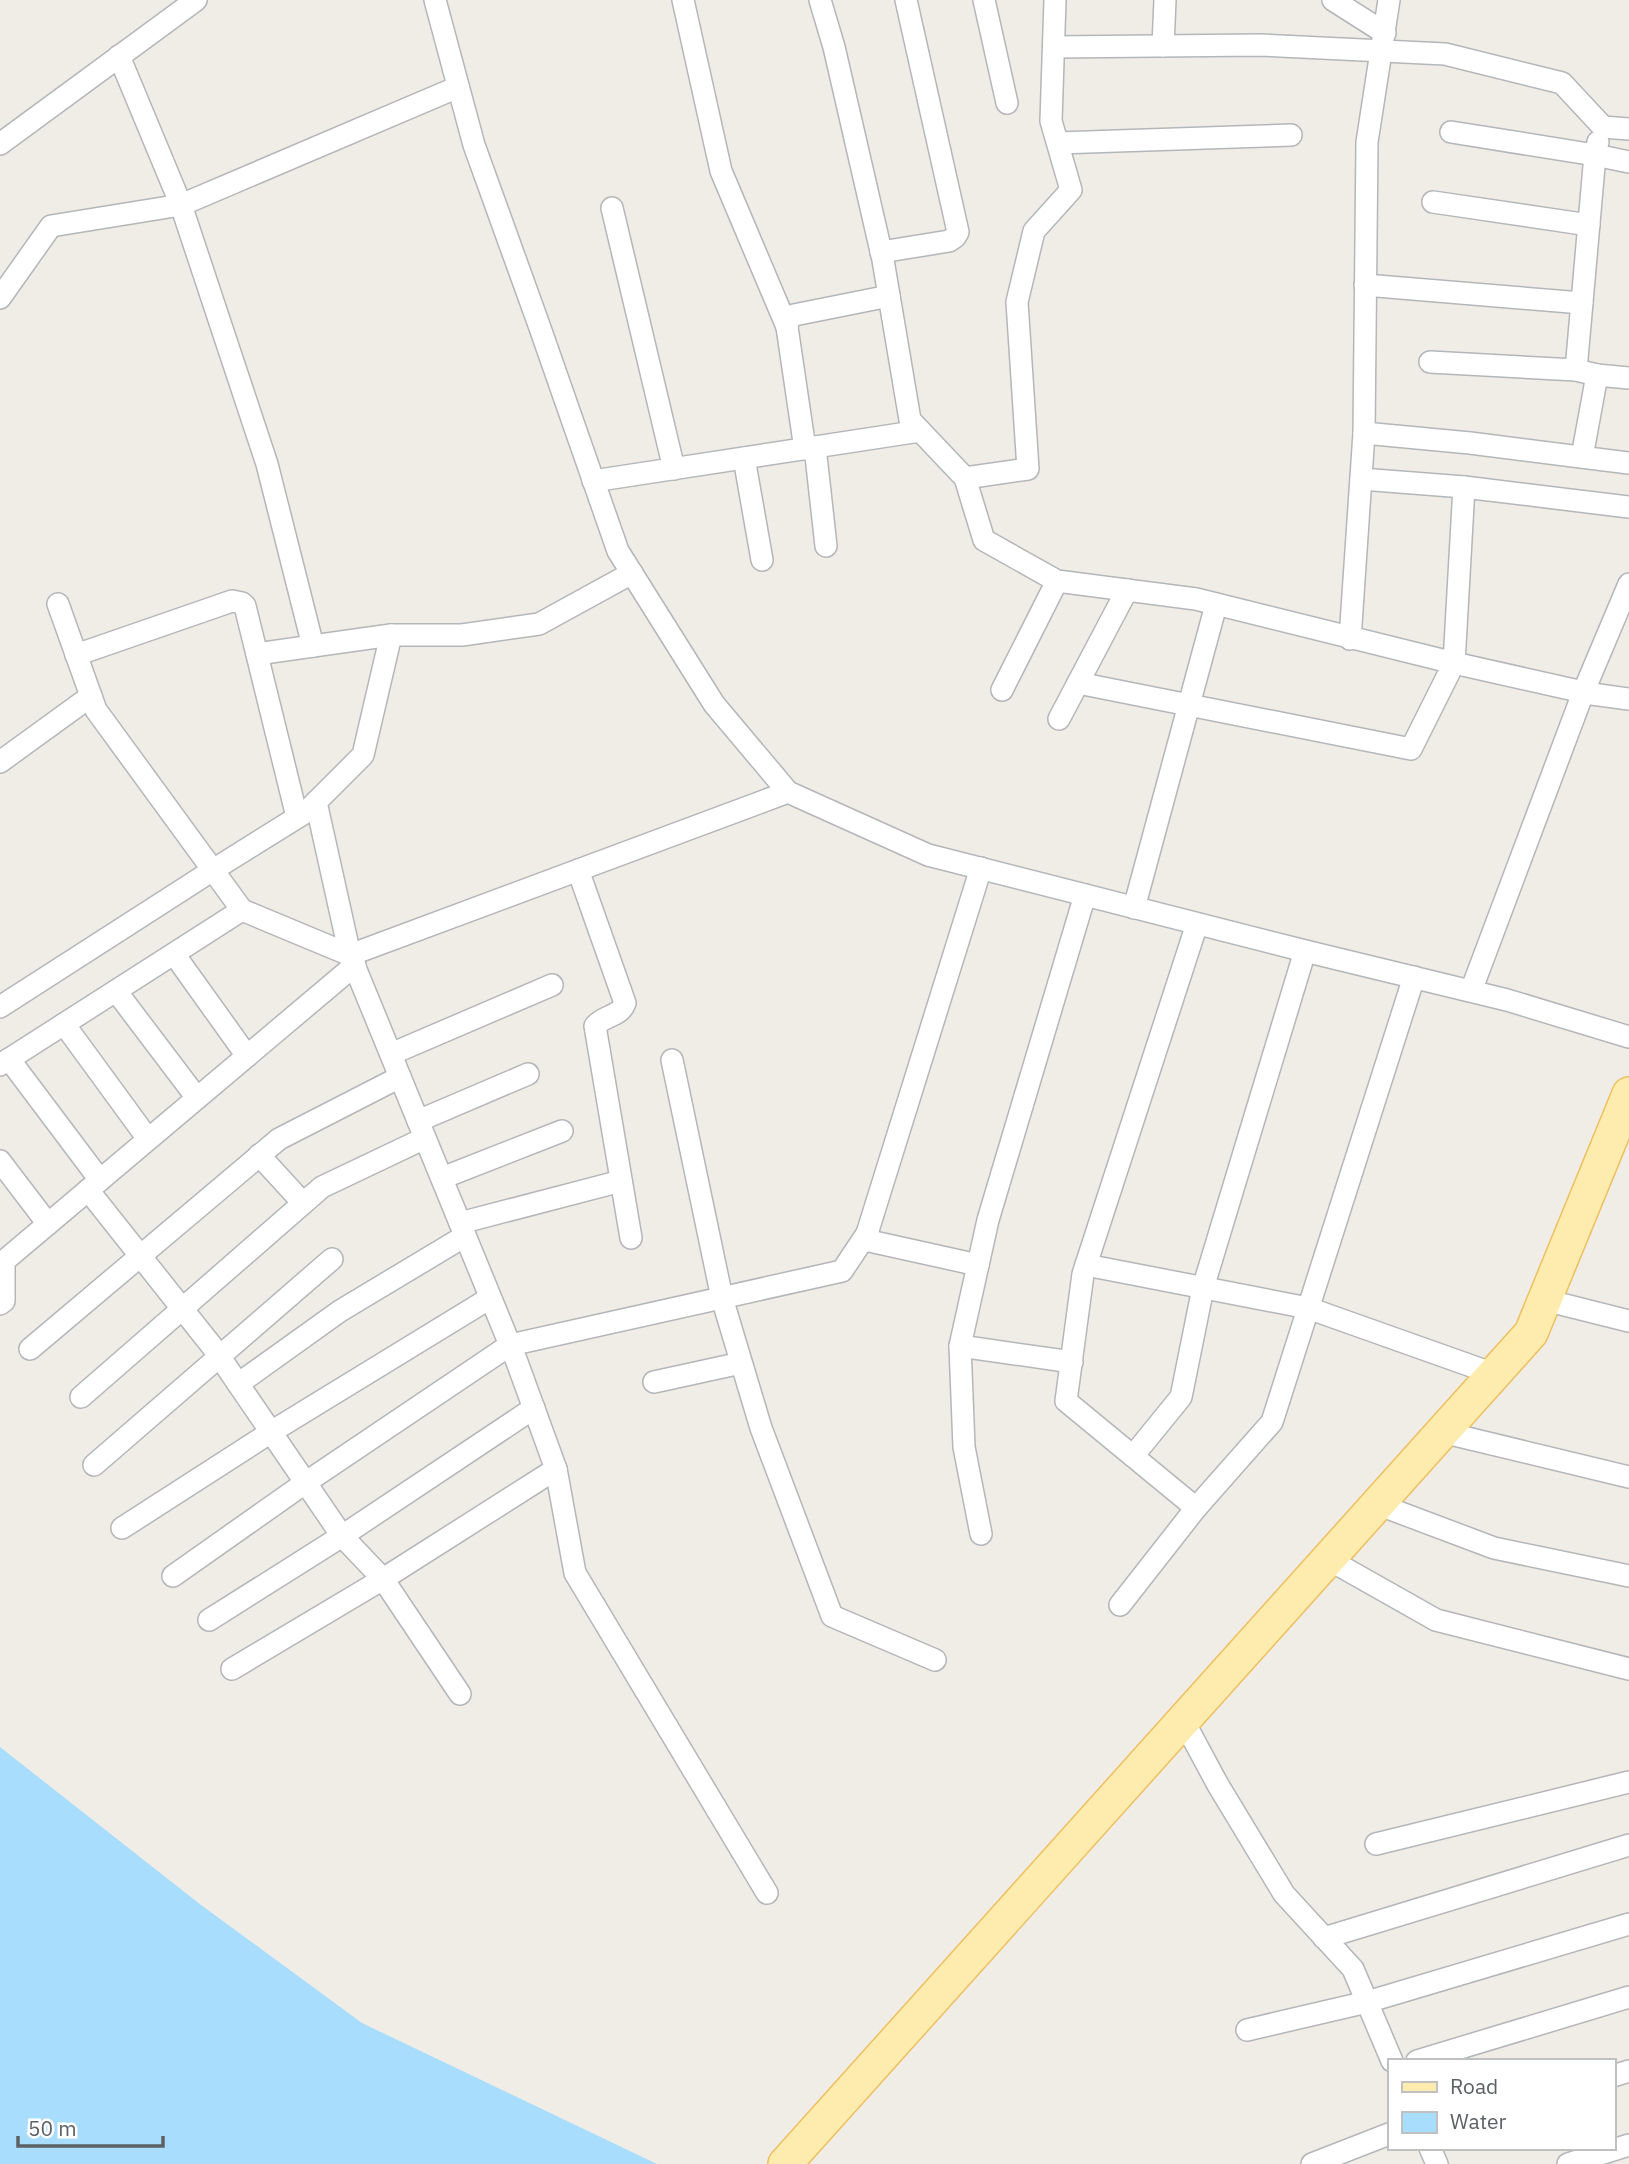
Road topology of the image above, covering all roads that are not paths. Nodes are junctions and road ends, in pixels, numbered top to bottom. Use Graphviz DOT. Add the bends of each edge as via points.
graph roads {
  1 [pos="196,0"];
  2 [pos="435,0"];
  3 [pos="683,0"];
  4 [pos="820,0"];
  5 [pos="906,0"];
  6 [pos="984,0"];
  7 [pos="1055,0"];
  8 [pos="1165,0"];
  9 [pos="1333,0"];
  10 [pos="1390,0"];
  11 [pos="1384,42"];
  12 [pos="1163,46"];
  13 [pos="1054,47"];
  14 [pos="119,56"];
  15 [pos="458,87"];
  16 [pos="1007,103"];
  17 [pos="1602,127"];
  18 [pos="1629,129"];
  19 [pos="1451,132"];
  20 [pos="1291,135"];
  21 [pos="1058,143"];
  22 [pos="0,144"];
  23 [pos="1595,155"];
  24 [pos="1629,162"];
  25 [pos="1433,202"];
  26 [pos="181,205"];
  27 [pos="612,208"];
  28 [pos="1589,226"];
  29 [pos="881,252"];
  30 [pos="1365,285"];
  31 [pos="889,296"];
  32 [pos="0,298"];
  33 [pos="1582,303"];
  34 [pos="787,327"];
  35 [pos="1430,362"];
  36 [pos="1586,373"];
  37 [pos="1629,379"];
  38 [pos="920,431"];
  39 [pos="1364,433"];
  40 [pos="810,448"];
  41 [pos="1582,457"];
  42 [pos="744,458"];
  43 [pos="1629,463"];
  44 [pos="674,469"];
  45 [pos="965,478"];
  46 [pos="1360,479"];
  47 [pos="593,481"];
  48 [pos="1464,487"];
  49 [pos="1629,507"];
  50 [pos="826,546"];
  51 [pos="762,560"];
  52 [pos="632,573"];
  53 [pos="1057,580"];
  54 [pos="1629,584"];
  55 [pos="1127,590"];
  56 [pos="58,604"];
  57 [pos="1216,605"];
  58 [pos="391,635"];
  59 [pos="1350,639"];
  60 [pos="313,646"];
  61 [pos="257,654"];
  62 [pos="76,655"];
  63 [pos="1454,663"];
  64 [pos="1078,683"];
  65 [pos="1002,690"];
  66 [pos="1584,693"];
  67 [pos="91,696"];
  68 [pos="1629,699"];
  69 [pos="1188,705"];
  70 [pos="1059,719"];
  71 [pos="0,762"];
  72 [pos="788,792"];
  73 [pos="316,802"];
  74 [pos="297,817"];
  75 [pos="981,869"];
  76 [pos="213,870"];
  77 [pos="578,870"];
  78 [pos="1085,895"];
  79 [pos="1134,908"];
  80 [pos="243,910"];
  81 [pos="1197,924"];
  82 [pos="1306,951"];
  83 [pos="174,954"];
  84 [pos="352,960"];
  85 [pos="1415,977"];
  86 [pos="552,985"];
  87 [pos="116,991"];
  88 [pos="1471,991"];
  89 [pos="0,1007"];
  90 [pos="64,1024"];
  91 [pos="1629,1037"];
  92 [pos="391,1054"];
  93 [pos="247,1056"];
  94 [pos="672,1060"];
  95 [pos="5,1062"];
  96 [pos="528,1074"];
  97 [pos="400,1077"];
  98 [pos="1629,1094"];
  99 [pos="197,1098"];
  100 [pos="422,1129"];
  101 [pos="562,1131"];
  102 [pos="1620,1138"];
  103 [pos="149,1139"];
  104 [pos="259,1155"];
  105 [pos="0,1161"];
  106 [pos="442,1178"];
  107 [pos="621,1181"];
  108 [pos="94,1185"];
  109 [pos="303,1203"];
  110 [pos="48,1224"];
  111 [pos="463,1230"];
  112 [pos="867,1232"];
  113 [pos="631,1238"];
  114 [pos="140,1255"];
  115 [pos="332,1259"];
  116 [pos="978,1265"];
  117 [pos="1086,1265"];
  118 [pos="1203,1288"];
  119 [pos="722,1297"];
  120 [pos="491,1298"];
  121 [pos="1545,1300"];
  122 [pos="0,1304"];
  123 [pos="182,1308"];
  124 [pos="1308,1308"];
  125 [pos="1629,1321"];
  126 [pos="510,1345"];
  127 [pos="960,1346"];
  128 [pos="30,1349"];
  129 [pos="220,1357"];
  130 [pos="1072,1362"];
  131 [pos="741,1363"];
  132 [pos="1494,1374"];
  133 [pos="654,1382"];
  134 [pos="238,1384"];
  135 [pos="81,1397"];
  136 [pos="534,1408"];
  137 [pos="271,1432"];
  138 [pos="1442,1432"];
  139 [pos="1133,1456"];
  140 [pos="94,1465"];
  141 [pos="556,1469"];
  142 [pos="1629,1477"];
  143 [pos="305,1483"];
  144 [pos="1377,1504"];
  145 [pos="1196,1508"];
  146 [pos="122,1528"];
  147 [pos="981,1534"];
  148 [pos="342,1536"];
  149 [pos="1328,1559"];
  150 [pos="173,1576"];
  151 [pos="1629,1576"];
  152 [pos="383,1578"];
  153 [pos="1121,1605"];
  154 [pos="209,1620"];
  155 [pos="935,1660"];
  156 [pos="1629,1669"];
  157 [pos="232,1670"];
  158 [pos="460,1694"];
  159 [pos="1183,1720"];
  160 [pos="1629,1782"];
  161 [pos="1376,1844"];
  162 [pos="1629,1845"];
  163 [pos="768,1893"];
  164 [pos="1629,1924"];
  165 [pos="1324,1938"];
  166 [pos="1629,1997"];
  167 [pos="1367,2002"];
  168 [pos="1247,2030"];
  169 [pos="1391,2059"];
  170 [pos="1424,2059"];
  171 [pos="1388,2134"];
  172 [pos="1613,2150"];
  173 [pos="785,2164"];
  174 [pos="1312,2164"];
  175 [pos="1568,2164"];
  1 -- 14 [label="street"];
  2 -- 15 [label="street"];
  3 -- 34 [label="street" via="721,171"];
  4 -- 29 [label="street"];
  5 -- 29 [label="street" via="958,232 949,241"];
  6 -- 16 [label="street"];
  7 -- 13 [label="street"];
  8 -- 12 [label="street"];
  9 -- 11 [label="street"];
  10 -- 11 [label="street"];
  11 -- 12 [label="street"];
  11 -- 17 [label="street" via="1562,83"];
  11 -- 30 [label="street" via="1367,142"];
  12 -- 13 [label="street"];
  13 -- 21 [label="street" via="1051,121"];
  14 -- 22 [label="street"];
  14 -- 26 [label="street"];
  15 -- 26 [label="street"];
  15 -- 47 [label="street" via="474,145"];
  17 -- 18 [label="street"];
  17 -- 23 [label="street"];
  19 -- 23 [label="street"];
  20 -- 21 [label="street"];
  21 -- 45 [label="street" via="1071,190 1034,231 1017,302 1028,469"];
  23 -- 24 [label="street"];
  23 -- 28 [label="street"];
  25 -- 28 [label="street"];
  26 -- 32 [label="street" via="51,226"];
  26 -- 60 [label="street" via="267,464"];
  27 -- 44 [label="street"];
  28 -- 33 [label="street"];
  29 -- 31 [label="street"];
  30 -- 33 [label="street"];
  30 -- 39 [label="street"];
  31 -- 34 [label="street" via="794,315"];
  31 -- 38 [label="street" via="910,420"];
  33 -- 36 [label="street"];
  34 -- 40 [label="street"];
  35 -- 36 [label="street"];
  36 -- 37 [label="street"];
  36 -- 41 [label="street"];
  38 -- 40 [label="street"];
  38 -- 45 [label="street"];
  39 -- 41 [label="street"];
  39 -- 46 [label="street"];
  40 -- 42 [label="street"];
  40 -- 50 [label="street"];
  41 -- 43 [label="street"];
  42 -- 44 [label="street"];
  42 -- 51 [label="street"];
  44 -- 47 [label="street"];
  45 -- 53 [label="street" via="984,540"];
  46 -- 48 [label="street"];
  46 -- 59 [label="street"];
  47 -- 52 [label="street" via="618,551"];
  48 -- 49 [label="street"];
  48 -- 63 [label="street"];
  52 -- 58 [label="street" via="539,624 463,635"];
  52 -- 72 [label="street" via="714,704"];
  53 -- 55 [label="street"];
  53 -- 65 [label="street"];
  54 -- 66 [label="street"];
  55 -- 57 [label="street"];
  55 -- 64 [label="street"];
  56 -- 62 [label="street"];
  57 -- 59 [label="street"];
  57 -- 69 [label="street"];
  58 -- 60 [label="street"];
  58 -- 73 [label="street" via="363,755"];
  59 -- 63 [label="street"];
  60 -- 61 [label="street"];
  61 -- 62 [label="street" via="245,607 232,601"];
  61 -- 74 [label="street"];
  62 -- 67 [label="street"];
  63 -- 66 [label="street"];
  63 -- 69 [label="street" via="1411,749"];
  64 -- 69 [label="street"];
  64 -- 70 [label="street"];
  66 -- 68 [label="street"];
  66 -- 88 [label="street"];
  67 -- 71 [label="street"];
  67 -- 76 [label="street" via="96,710"];
  69 -- 79 [label="street"];
  72 -- 75 [label="street" via="928,855"];
  72 -- 77 [label="street"];
  73 -- 74 [label="street"];
  73 -- 84 [label="street"];
  74 -- 76 [label="street"];
  75 -- 78 [label="street"];
  75 -- 112 [label="street"];
  76 -- 80 [label="street"];
  76 -- 89 [label="street"];
  77 -- 84 [label="street"];
  77 -- 107 [label="street" via="625,1003 621,1012 595,1026"];
  78 -- 79 [label="street"];
  78 -- 116 [label="street"];
  79 -- 81 [label="street"];
  80 -- 83 [label="street"];
  80 -- 84 [label="street"];
  81 -- 82 [label="street"];
  81 -- 117 [label="street"];
  82 -- 85 [label="street"];
  82 -- 118 [label="street"];
  83 -- 87 [label="street"];
  83 -- 93 [label="street"];
  84 -- 92 [label="street"];
  84 -- 93 [label="street"];
  85 -- 88 [label="street"];
  85 -- 124 [label="street"];
  86 -- 92 [label="street"];
  87 -- 90 [label="street"];
  87 -- 99 [label="street"];
  88 -- 91 [label="street"];
  90 -- 95 [label="street"];
  90 -- 103 [label="street"];
  92 -- 97 [label="street"];
  93 -- 99 [label="street"];
  94 -- 119 [label="street"];
  95 -- 108 [label="street"];
  96 -- 100 [label="street"];
  97 -- 100 [label="street"];
  97 -- 104 [label="street" via="279,1139"];
  98 -- 102 [label="main road"];
  99 -- 103 [label="street"];
  100 -- 106 [label="street"];
  100 -- 109 [label="street" via="322,1187"];
  101 -- 106 [label="street"];
  102 -- 121 [label="main road"];
  103 -- 108 [label="street"];
  104 -- 109 [label="street"];
  104 -- 114 [label="street"];
  105 -- 110 [label="street"];
  106 -- 111 [label="street"];
  107 -- 111 [label="street"];
  107 -- 113 [label="street"];
  108 -- 110 [label="street"];
  108 -- 114 [label="street"];
  109 -- 123 [label="street"];
  110 -- 122 [label="street" via="4,1261 4,1301"];
  111 -- 120 [label="street"];
  111 -- 134 [label="street"];
  112 -- 116 [label="street" via="865,1240"];
  112 -- 119 [label="street" via="842,1271"];
  114 -- 123 [label="street"];
  114 -- 128 [label="street"];
  115 -- 129 [label="street"];
  116 -- 127 [label="street"];
  117 -- 118 [label="street"];
  117 -- 130 [label="street"];
  118 -- 124 [label="street"];
  118 -- 139 [label="street" via="1181,1397"];
  119 -- 126 [label="street"];
  119 -- 131 [label="street"];
  120 -- 126 [label="street"];
  120 -- 137 [label="street"];
  121 -- 125 [label="street"];
  121 -- 132 [label="main road" via="1531,1333"];
  123 -- 129 [label="street"];
  123 -- 135 [label="street"];
  124 -- 132 [label="street"];
  124 -- 145 [label="street" via="1272,1422"];
  126 -- 136 [label="street"];
  126 -- 143 [label="street"];
  127 -- 130 [label="street"];
  127 -- 147 [label="street" via="964,1447"];
  129 -- 134 [label="street"];
  129 -- 140 [label="street"];
  130 -- 139 [label="street" via="1066,1401"];
  131 -- 133 [label="street"];
  131 -- 155 [label="street" via="761,1429 832,1616"];
  132 -- 138 [label="main road"];
  134 -- 137 [label="street"];
  136 -- 141 [label="street"];
  136 -- 148 [label="street"];
  137 -- 143 [label="street"];
  137 -- 146 [label="street"];
  138 -- 142 [label="street"];
  138 -- 144 [label="main road"];
  139 -- 145 [label="street"];
  141 -- 152 [label="street"];
  141 -- 163 [label="street" via="575,1573"];
  143 -- 148 [label="street"];
  143 -- 150 [label="street"];
  144 -- 149 [label="main road"];
  144 -- 151 [label="street" via="1494,1548"];
  145 -- 153 [label="street"];
  148 -- 152 [label="street"];
  148 -- 154 [label="street"];
  149 -- 156 [label="street" via="1436,1620"];
  149 -- 159 [label="main road"];
  152 -- 157 [label="street"];
  152 -- 158 [label="street"];
  159 -- 165 [label="street" via="1284,1894"];
  159 -- 173 [label="main road"];
  160 -- 161 [label="street"];
  162 -- 165 [label="street"];
  164 -- 167 [label="street"];
  165 -- 167 [label="street" via="1353,1969"];
  166 -- 170 [label="street"];
  167 -- 168 [label="street"];
  167 -- 169 [label="street"];
  171 -- 174 [label="street"];
  172 -- 175 [label="street"];
}
